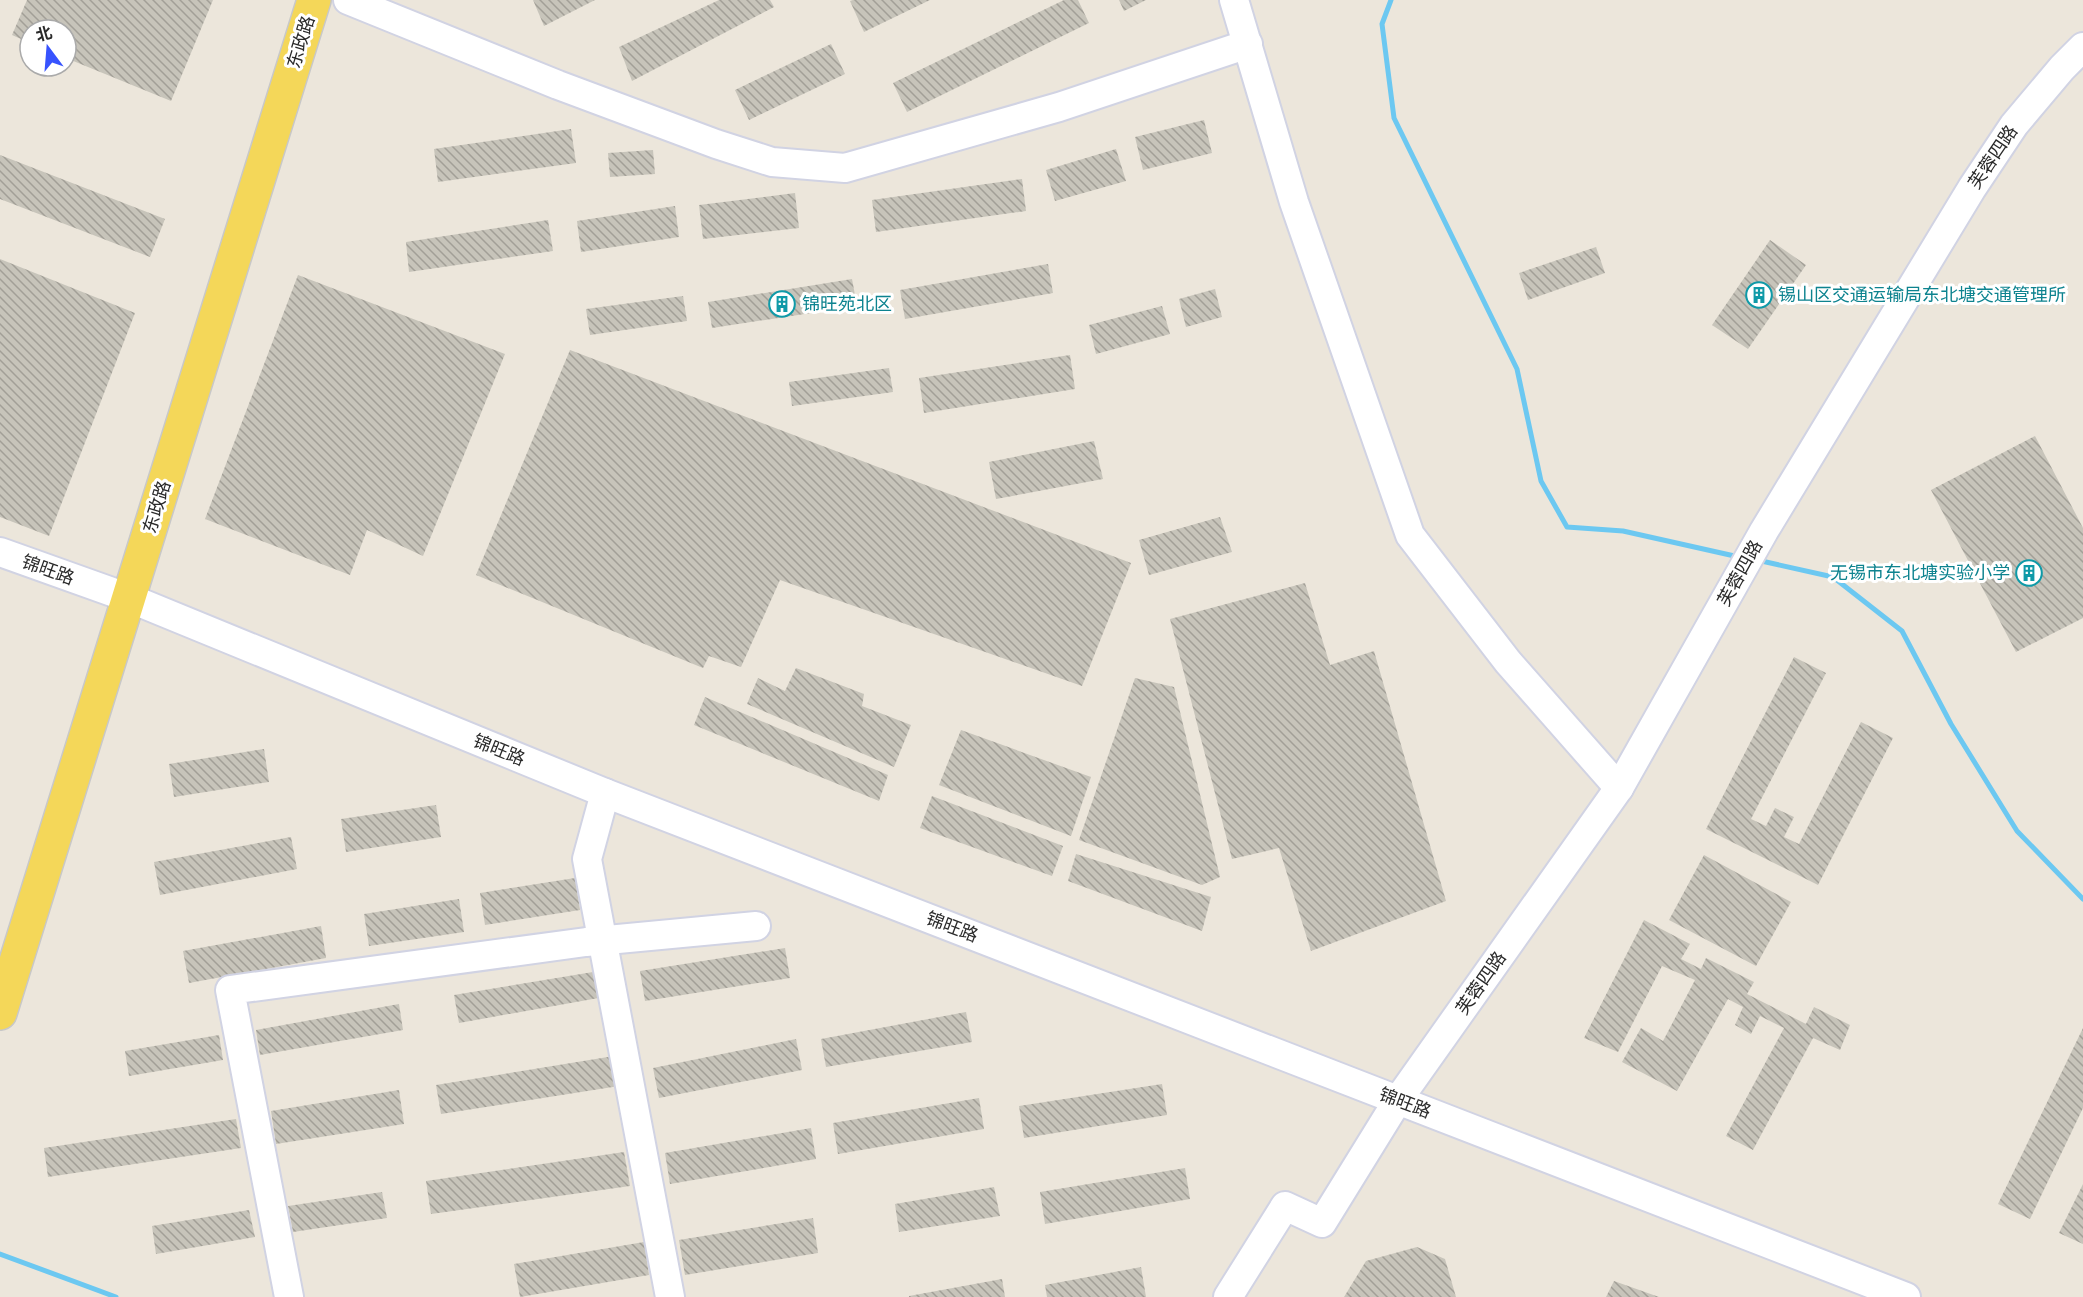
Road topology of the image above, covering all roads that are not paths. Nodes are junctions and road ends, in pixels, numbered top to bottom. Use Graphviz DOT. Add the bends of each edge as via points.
graph roads {
  1 [pos="292,0"];
  2 [pos="314,0"];
  3 [pos="348,0"];
  4 [pos="1234,0"];
  5 [pos="1248,44"];
  6 [pos="2083,47"];
  7 [pos="0,552"];
  8 [pos="119,595"];
  9 [pos="1619,788"];
  10 [pos="605,793"];
  11 [pos="756,926"];
  12 [pos="603,941"];
  13 [pos="0,944"];
  14 [pos="0,1013"];
  15 [pos="1398,1100"];
  16 [pos="289,1297"];
  17 [pos="670,1297"];
  18 [pos="1228,1297"];
  19 [pos="1906,1297"];
  1 -- 8 [label="main road, 东政路" via="186,338"];
  2 -- 8 [label="main road, 东政路" via="204,349"];
  3 -- 5 [label="street" via="716,144 772,162 845,168 1059,107"];
  4 -- 5 [label="street"];
  5 -- 9 [label="street" via="1294,202 1410,535 1508,662"];
  6 -- 9 [label="street, 芙蓉四路" via="2013,125 1972,188 1764,531"];
  7 -- 8 [label="street, 锦旺路"];
  8 -- 10 [label="street, 锦旺路"];
  8 -- 13 [label="main road, 东政路"];
  8 -- 14 [label="main road, 东政路"];
  9 -- 15 [label="street, 芙蓉四路"];
  10 -- 12 [label="street" via="587,859"];
  10 -- 15 [label="street, 锦旺路"];
  11 -- 12 [label="street"];
  12 -- 16 [label="street" via="230,990"];
  12 -- 17 [label="street"];
  15 -- 18 [label="street, 芙蓉四路" via="1322,1223 1285,1206"];
  15 -- 19 [label="street, 锦旺路"];
}
